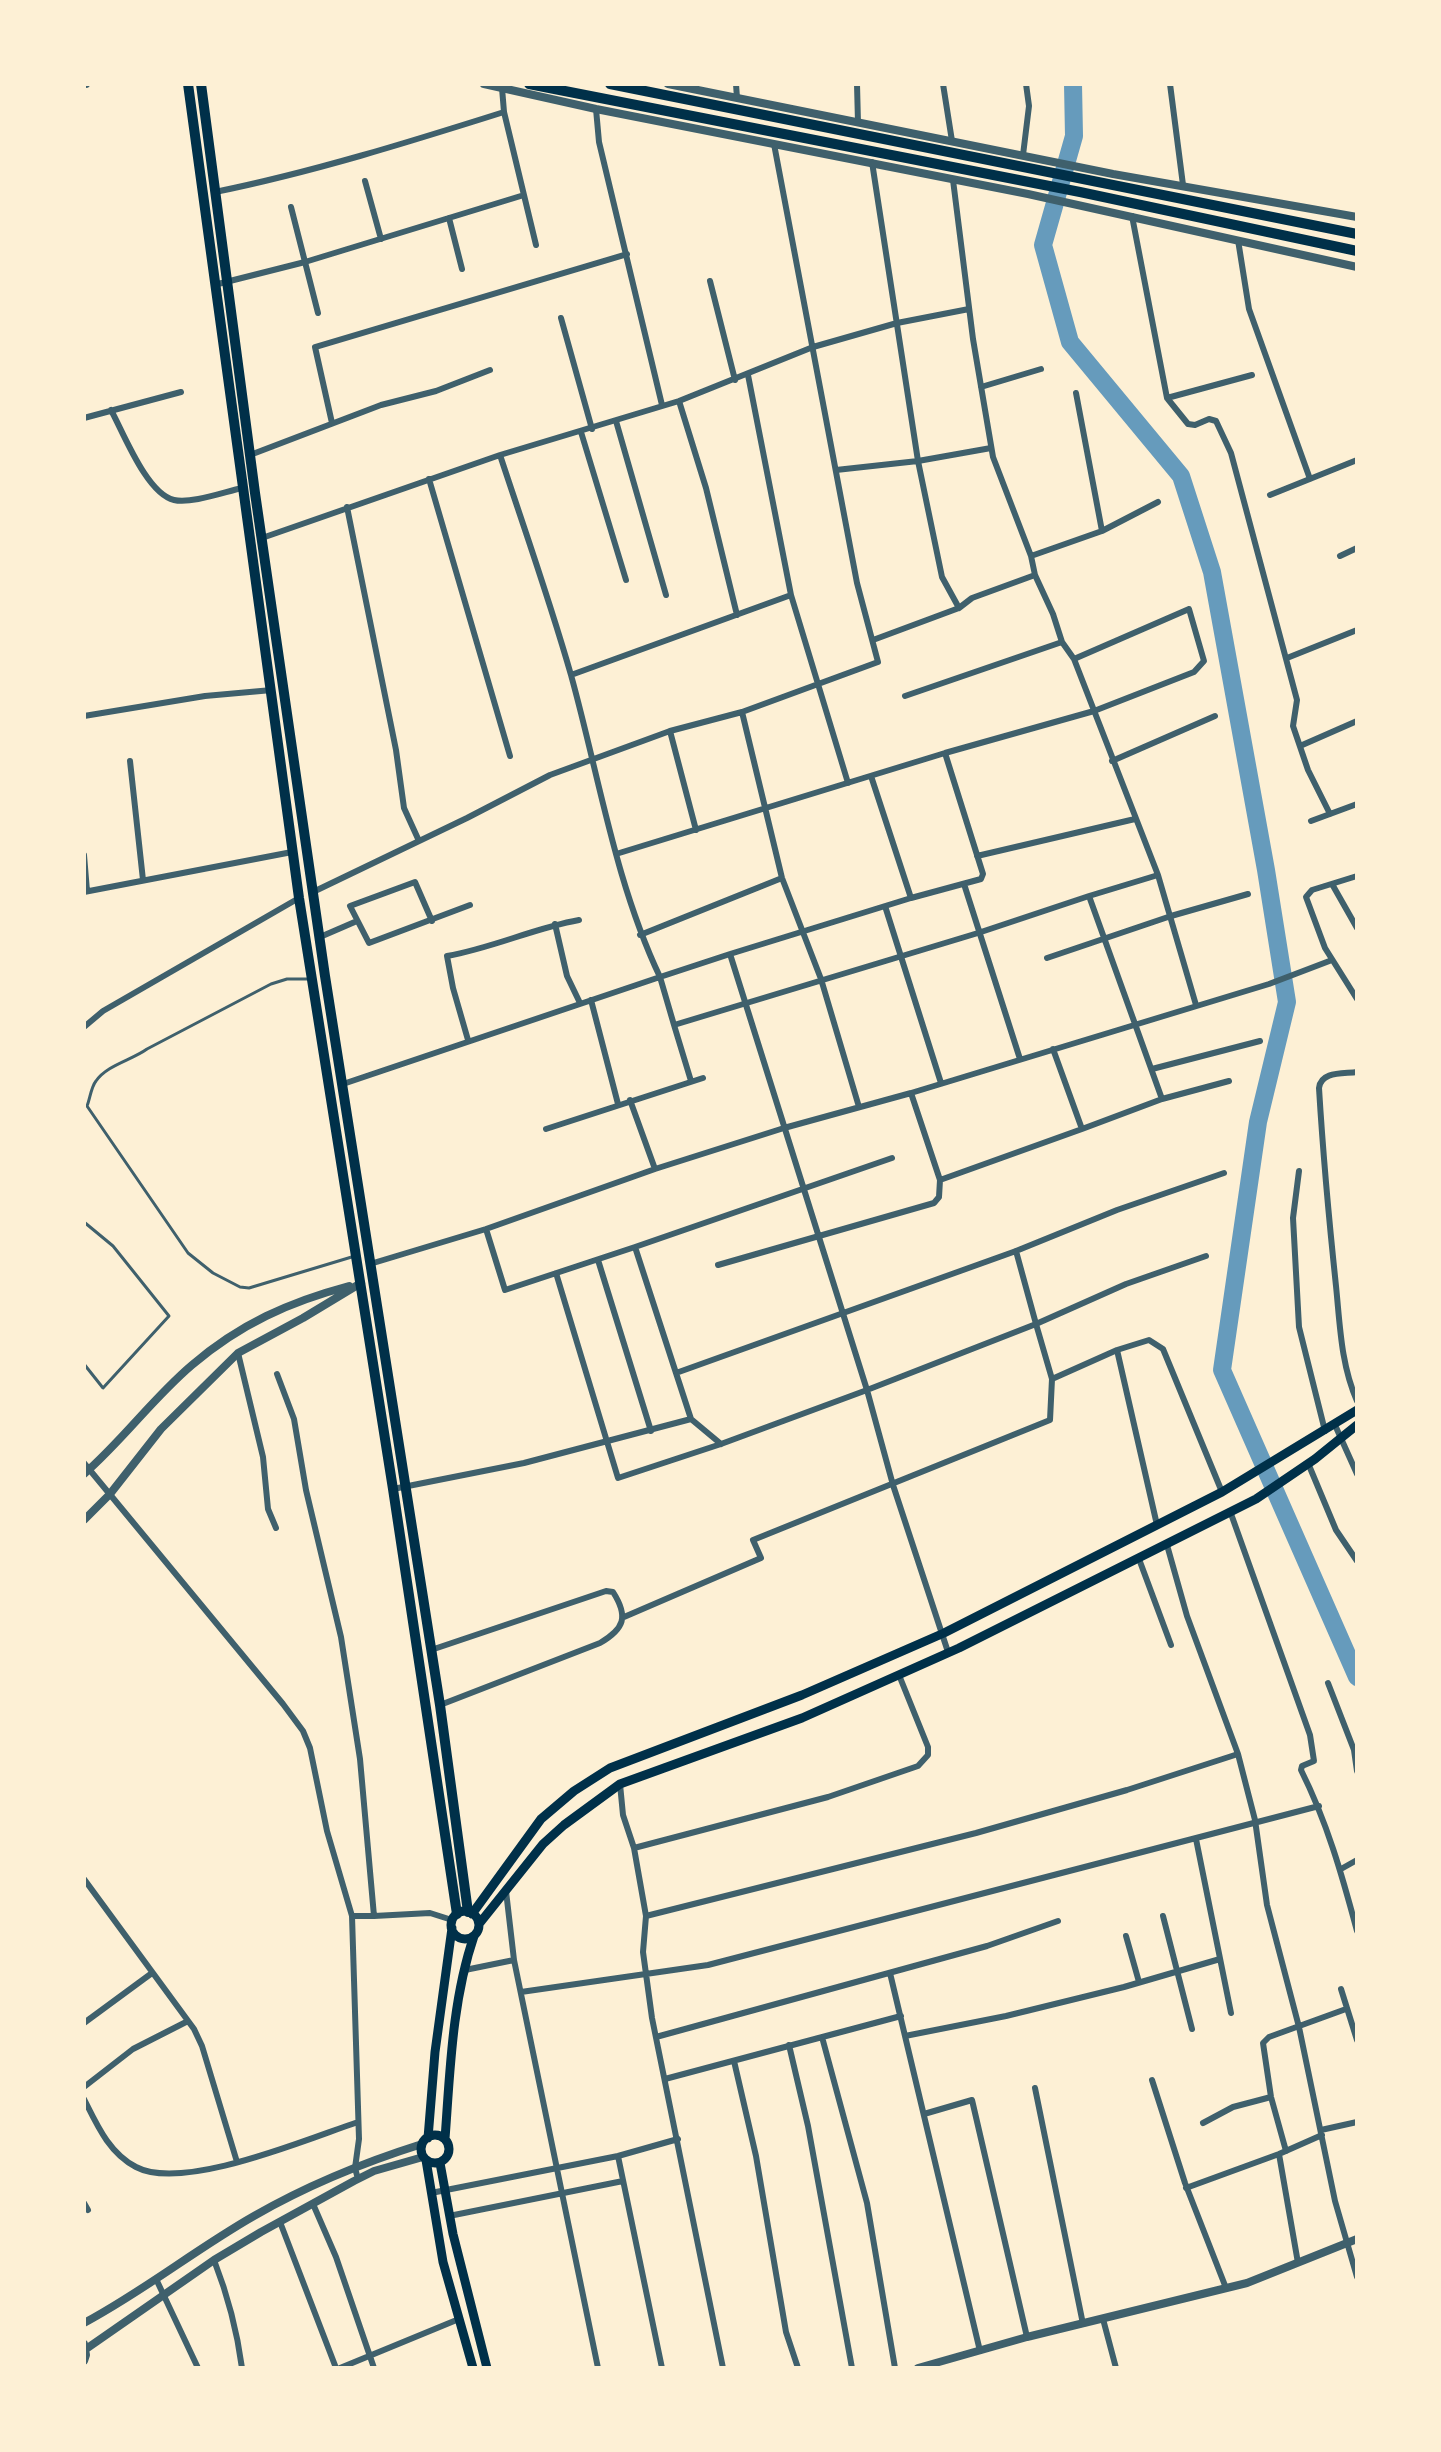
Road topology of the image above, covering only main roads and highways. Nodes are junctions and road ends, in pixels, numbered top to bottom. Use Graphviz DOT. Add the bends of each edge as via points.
graph roads {
  1 [pos="188,84"];
  2 [pos="201,84"];
  3 [pos="529,84"];
  4 [pos="610,84"];
  5 [pos="683,90"];
  6 [pos="1357,234"];
  7 [pos="1357,251"];
  8 [pos="325,976"];
  9 [pos="311,979"];
  10 [pos="357,1261"];
  11 [pos="370,1264"];
  12 [pos="373,1280"];
  13 [pos="361,1283"];
  14 [pos="1357,1410"];
  15 [pos="1357,1425"];
  16 [pos="460,1918"];
  17 [pos="479,1924"];
  18 [pos="474,1936"];
  19 [pos="445,2139"];
  20 [pos="425,2141"];
  21 [pos="424,2158"];
  22 [pos="440,2163"];
  23 [pos="473,2368"];
  24 [pos="487,2368"];
  1 -- 9 [label="main road"];
  2 -- 8 [label="main road"];
  3 -- 7 [label="main road"];
  4 -- 5 [label="main road"];
  5 -- 6 [label="main road"];
  8 -- 9 [label="main road"];
  8 -- 11 [label="main road"];
  9 -- 10 [label="main road"];
  10 -- 11 [label="main road"];
  10 -- 13 [label="main road"];
  11 -- 12 [label="main road"];
  12 -- 13 [label="main road"];
  12 -- 16 [label="main road" via="440,1705"];
  13 -- 16 [label="main road"];
  14 -- 16 [label="main road" via="1250,1477 944,1633 802,1695 610,1768 541,1819"];
  15 -- 17 [label="main road" via="1266,1493 1139,1559 802,1718 620,1784 543,1844"];
  16 -- 17 [label="main road"];
  16 -- 18 [label="main road" via="454,1934 463,1939"];
  16 -- 20 [label="main road"];
  17 -- 18 [label="main road"];
  18 -- 19 [label="main road" via="460,1993"];
  19 -- 20 [label="main road" via="433,2135"];
  19 -- 22 [label="main road" via="449,2153"];
  20 -- 21 [label="main road"];
  21 -- 22 [label="main road"];
  21 -- 23 [label="main road" via="443,2262"];
  22 -- 24 [label="main road"];
}
